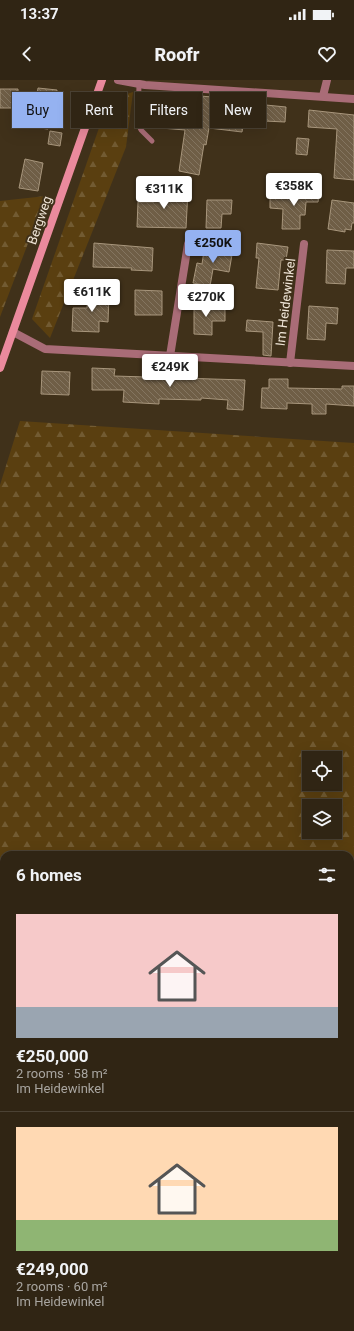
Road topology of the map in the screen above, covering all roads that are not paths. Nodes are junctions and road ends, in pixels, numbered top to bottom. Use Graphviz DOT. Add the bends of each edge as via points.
graph roads {
  1 [pos="102,80"];
  2 [pos="118,80"];
  3 [pos="327,80"];
  4 [pos="144,83"];
  5 [pos="323,96"];
  6 [pos="354,99"];
  7 [pos="152,140"];
  8 [pos="188,244"];
  9 [pos="304,244"];
  10 [pos="13,332"];
  11 [pos="170,356"];
  12 [pos="290,363"];
  13 [pos="354,366"];
  14 [pos="0,368"];
  1 -- 10 [label="main road, Bergweg"];
  2 -- 4 [label="street"];
  3 -- 5 [label="street"];
  4 -- 5 [label="street"];
  4 -- 7 [label="lane" via="138,124"];
  5 -- 6 [label="street"];
  8 -- 11 [label="street"];
  9 -- 12 [label="street, Im Heidewinkel"];
  10 -- 11 [label="street, Im Heidewinkel" via="45,349"];
  10 -- 14 [label="main road, Bergweg"];
  11 -- 12 [label="street, Im Heidewinkel"];
  12 -- 13 [label="street, Im Heidewinkel"];
}
